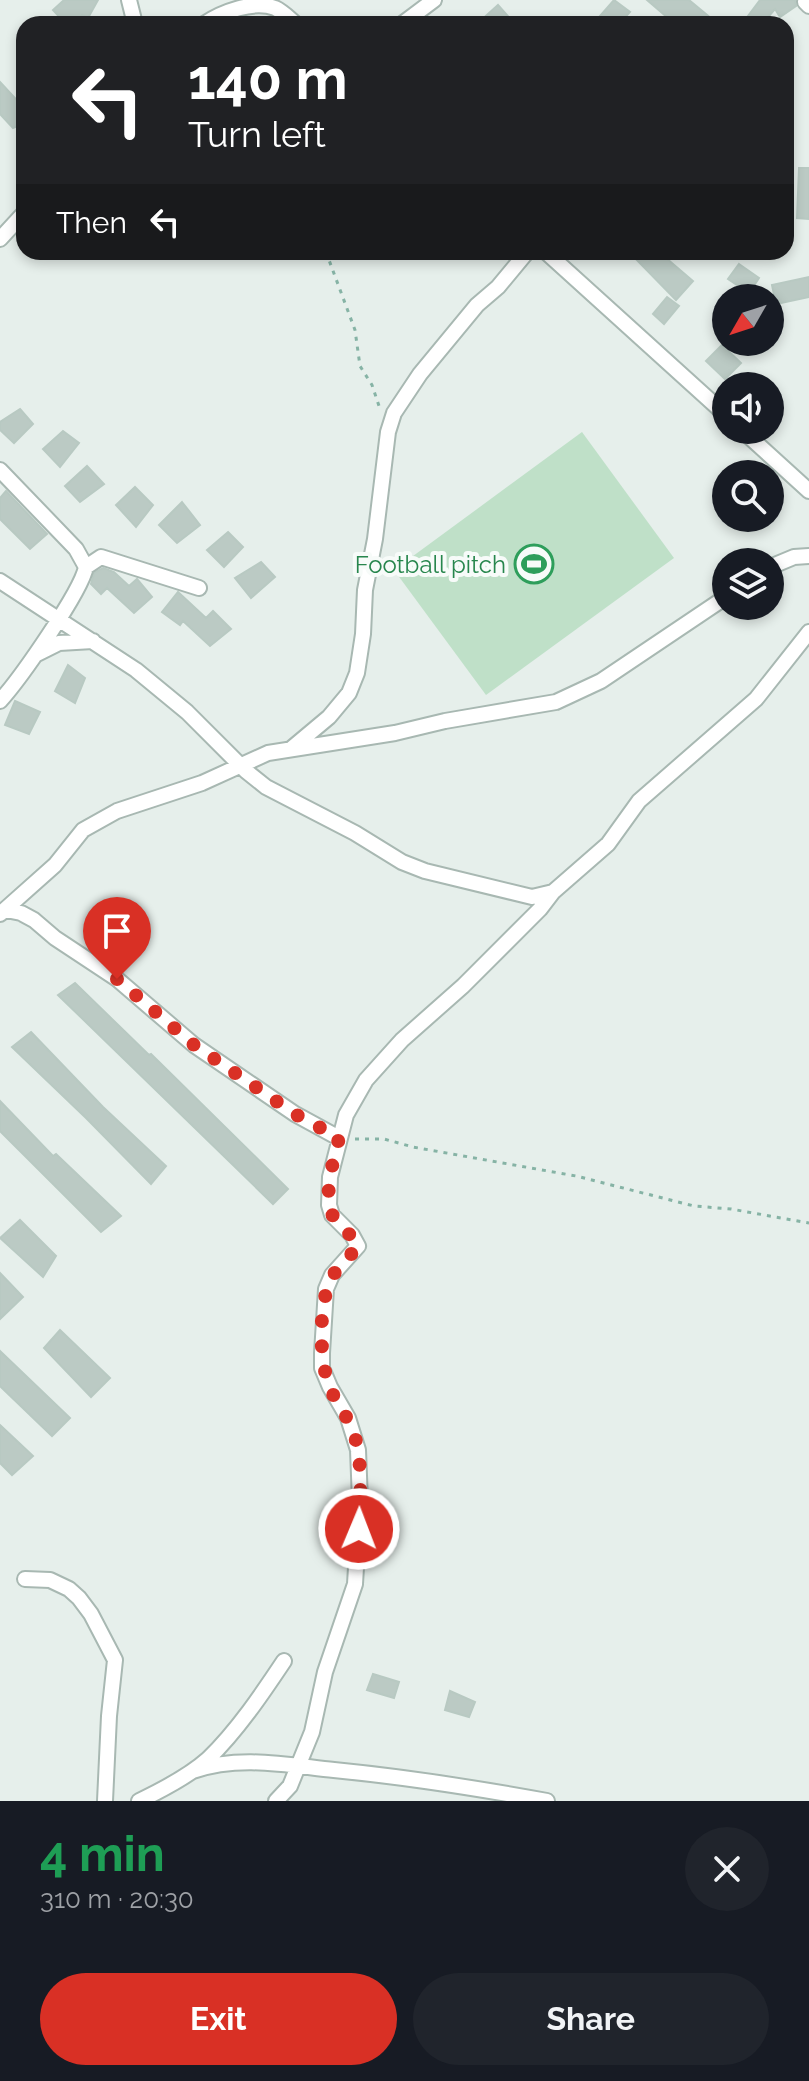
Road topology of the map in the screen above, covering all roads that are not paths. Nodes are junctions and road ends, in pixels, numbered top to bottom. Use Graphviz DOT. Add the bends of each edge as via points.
graph roads {
  1 [pos="434,0"];
  2 [pos="265,3"];
  3 [pos="216,16"];
  4 [pos="286,16"];
  5 [pos="413,16"];
  6 [pos="16,222"];
  7 [pos="0,239"];
  8 [pos="520,260"];
  9 [pos="557,260"];
  10 [pos="712,402"];
  11 [pos="757,444"];
  12 [pos="0,470"];
  13 [pos="809,491"];
  14 [pos="809,556"];
  15 [pos="784,561"];
  16 [pos="86,567"];
  17 [pos="0,581"];
  18 [pos="199,588"];
  19 [pos="712,606"];
  20 [pos="58,617"];
  21 [pos="809,632"];
  22 [pos="94,641"];
  23 [pos="34,655"];
  24 [pos="0,701"];
  25 [pos="292,748"];
  26 [pos="242,766"];
  27 [pos="553,892"];
  28 [pos="3,912"];
  29 [pos="339,1138"];
  30 [pos="25,1579"];
  31 [pos="284,1661"];
  32 [pos="300,1766"];
  33 [pos="193,1771"];
  34 [pos="105,1801"];
  35 [pos="139,1801"];
  36 [pos="276,1801"];
  37 [pos="547,1801"];
  1 -- 5 [label="street"];
  2 -- 3 [label="street"];
  2 -- 4 [label="street"];
  6 -- 7 [label="street"];
  8 -- 25 [label="street" via="420,374 394,413 357,673 329,717"];
  9 -- 10 [label="street"];
  11 -- 13 [label="street"];
  12 -- 16 [label="street" via="76,549"];
  14 -- 15 [label="street"];
  16 -- 18 [label="street" via="101,557"];
  16 -- 20 [label="street"];
  17 -- 20 [label="street"];
  19 -- 25 [label="street" via="601,681 556,702"];
  20 -- 22 [label="street"];
  20 -- 23 [label="street"];
  21 -- 27 [label="street" via="756,699 639,801 608,844"];
  22 -- 23 [label="street" via="59,643"];
  22 -- 26 [label="street" via="155,686"];
  23 -- 24 [label="street"];
  25 -- 26 [label="street"];
  26 -- 27 [label="street" via="266,787 402,862 521,896"];
  26 -- 28 [label="street" via="94,822"];
  27 -- 29 [label="street" via="366,1080"];
  28 -- 29 [label="street" via="34,920 117,979 194,1045"];
  29 -- 32 [label="street" via="329,1205 358,1246 326,1289 322,1368 355,1435 359,1529 355,1584"];
  30 -- 34 [label="street" via="50,1580 79,1598 115,1660"];
  31 -- 33 [label="street" via="217,1749"];
  32 -- 33 [label="street" via="241,1761"];
  32 -- 36 [label="street"];
  32 -- 37 [label="street" via="428,1780"];
  33 -- 35 [label="street"];
}
